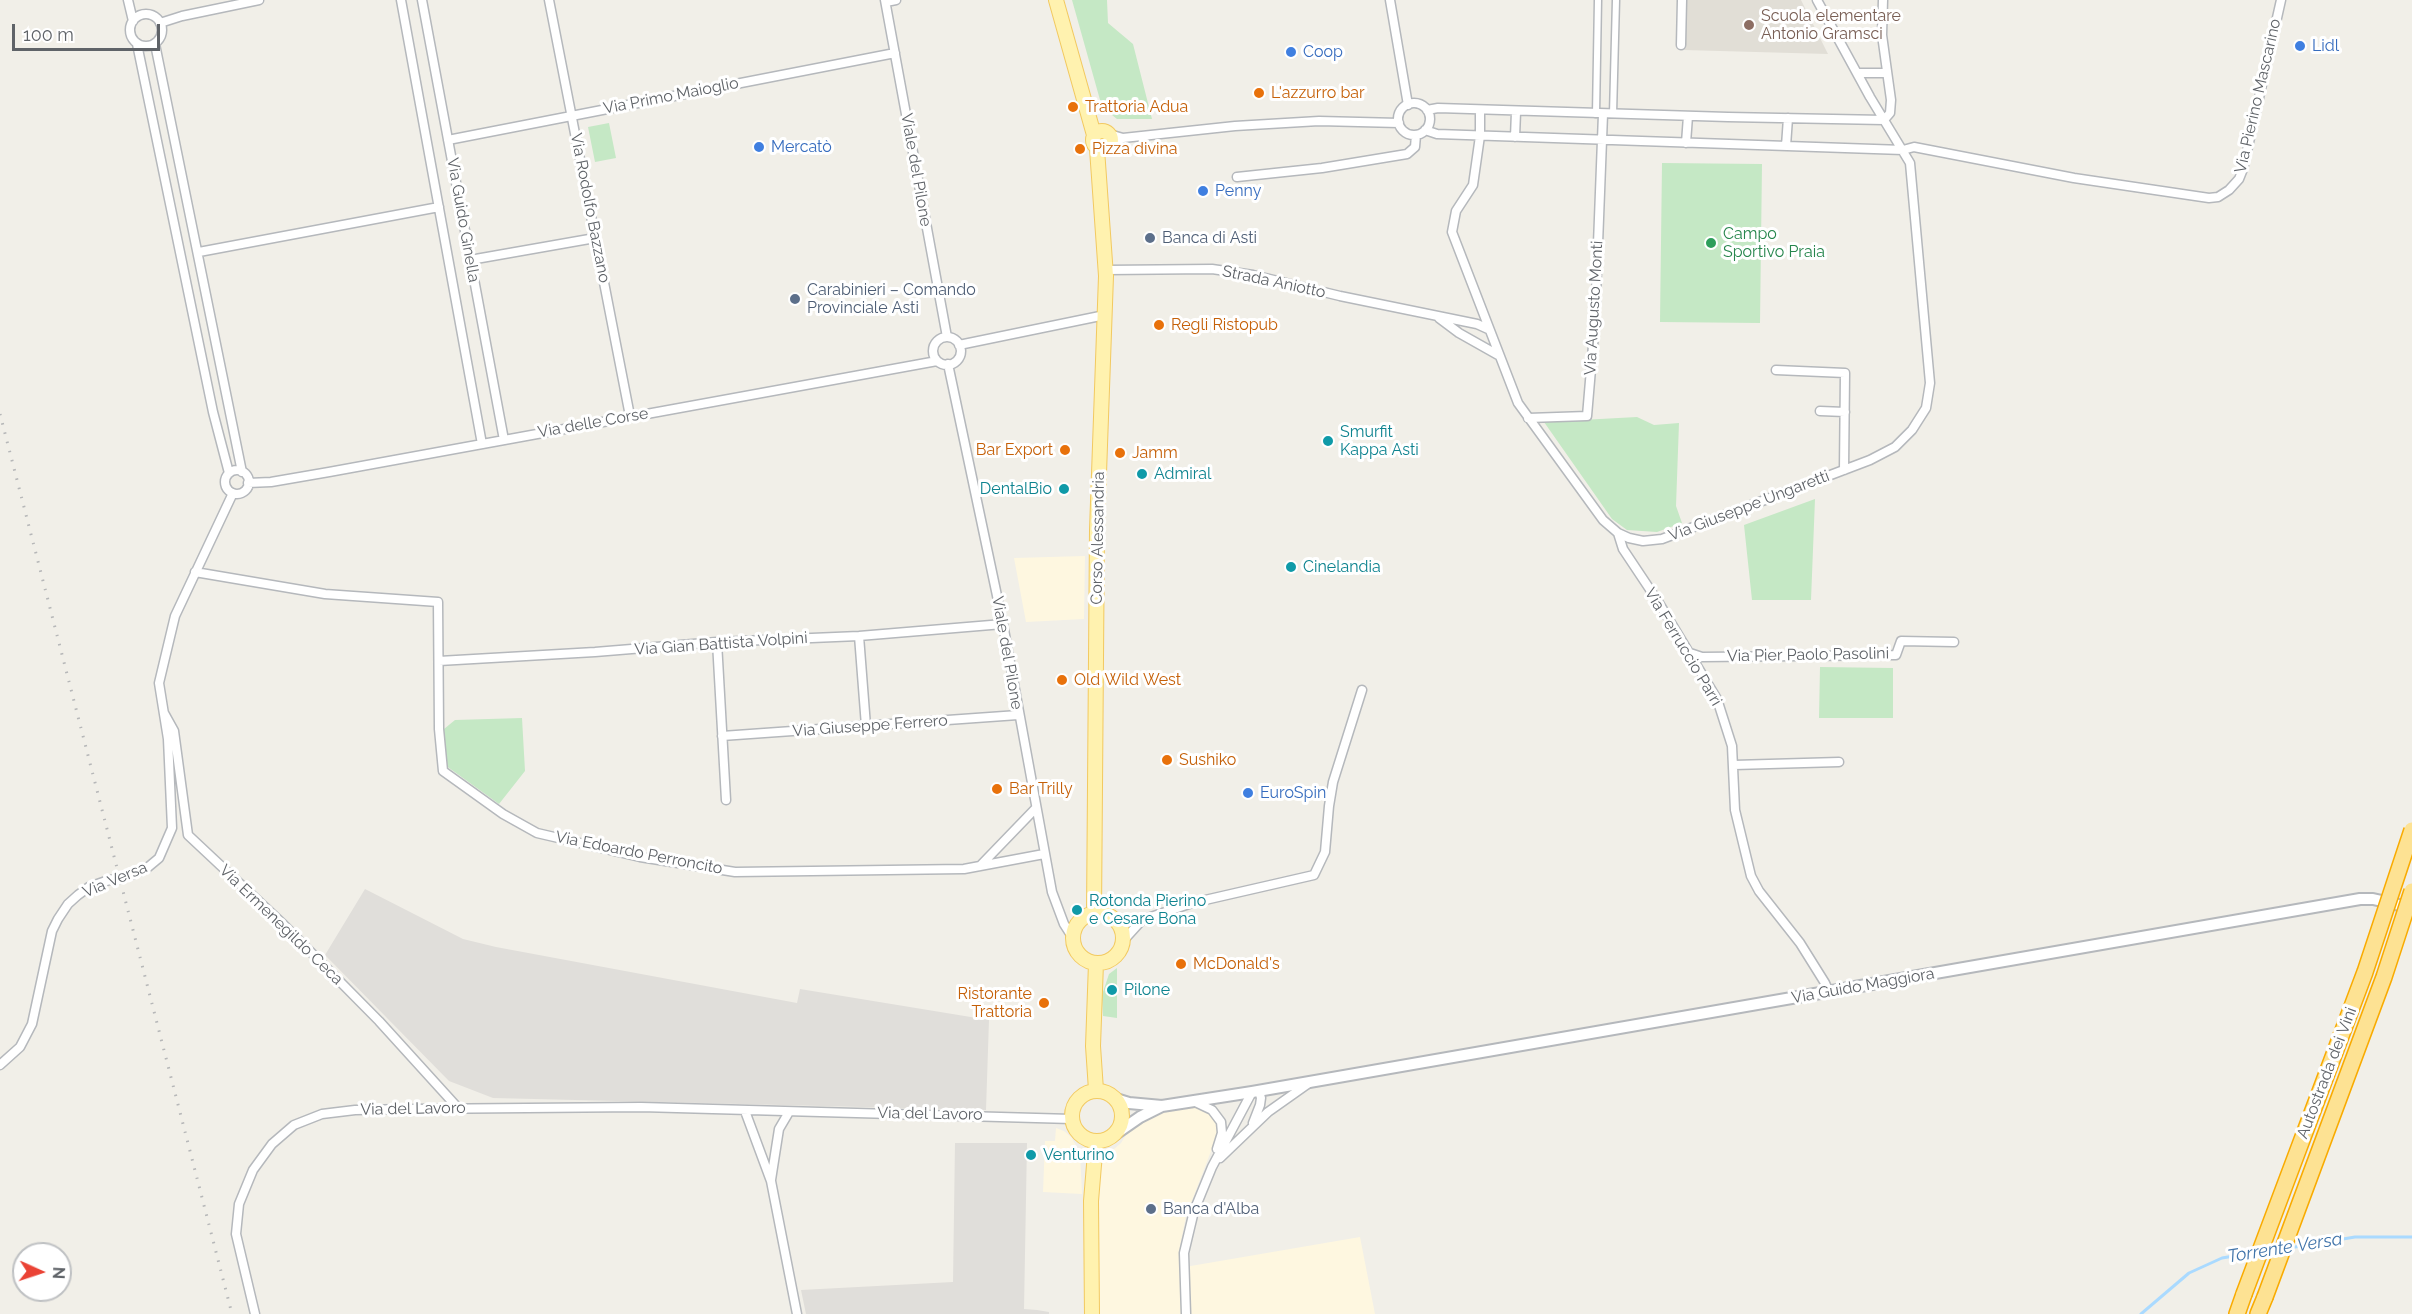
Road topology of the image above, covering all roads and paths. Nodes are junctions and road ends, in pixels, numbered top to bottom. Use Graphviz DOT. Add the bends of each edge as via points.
graph roads {
  1 [pos="128,0"];
  2 [pos="259,0"];
  3 [pos="400,0"];
  4 [pos="422,0"];
  5 [pos="549,0"];
  6 [pos="896,0"];
  7 [pos="1056,0"];
  8 [pos="1390,0"];
  9 [pos="1598,0"];
  10 [pos="1616,0"];
  11 [pos="1682,0"];
  12 [pos="1817,0"];
  13 [pos="1883,0"];
  14 [pos="2281,0"];
  15 [pos="886,1"];
  16 [pos="133,21"];
  17 [pos="160,23"];
  18 [pos="137,44"];
  19 [pos="155,44"];
  20 [pos="1681,45"];
  21 [pos="895,53"];
  22 [pos="1857,73"];
  23 [pos="1887,73"];
  24 [pos="1408,105"];
  25 [pos="1427,110"];
  26 [pos="1480,111"];
  27 [pos="1516,112"];
  28 [pos="1599,114"];
  29 [pos="1613,114"];
  30 [pos="572,115"];
  31 [pos="1688,116"];
  32 [pos="1788,118"];
  33 [pos="1884,120"];
  34 [pos="1399,123"];
  35 [pos="1425,130"];
  36 [pos="1416,135"];
  37 [pos="1480,136"];
  38 [pos="1515,137"];
  39 [pos="448,140"];
  40 [pos="1103,140"];
  41 [pos="1602,140"];
  42 [pos="1686,143"];
  43 [pos="1786,146"];
  44 [pos="1903,150"];
  45 [pos="1237,177"];
  46 [pos="439,207"];
  47 [pos="194,228"];
  48 [pos="177,232"];
  49 [pos="596,238"];
  50 [pos="199,252"];
  51 [pos="470,260"];
  52 [pos="1106,270"];
  53 [pos="1105,315"];
  54 [pos="1439,317"];
  55 [pos="211,318"];
  56 [pos="194,322"];
  57 [pos="1488,329"];
  58 [pos="947,337"];
  59 [pos="959,345"];
  60 [pos="1498,355"];
  61 [pos="938,361"];
  62 [pos="948,364"];
  63 [pos="1776,370"];
  64 [pos="1820,411"];
  65 [pos="1845,411"];
  66 [pos="630,416"];
  67 [pos="1528,418"];
  68 [pos="504,440"];
  69 [pos="482,444"];
  70 [pos="1844,470"];
  71 [pos="242,472"];
  72 [pos="229,473"];
  73 [pos="248,483"];
  74 [pos="233,493"];
  75 [pos="1618,534"];
  76 [pos="195,572"];
  77 [pos="1003,624"];
  78 [pos="859,636"];
  79 [pos="717,642"];
  80 [pos="1954,642"];
  81 [pos="1690,653"];
  82 [pos="439,661"];
  83 [pos="1362,690"];
  84 [pos="164,713"];
  85 [pos="1018,715"];
  86 [pos="866,726"];
  87 [pos="722,736"];
  88 [pos="1839,762"];
  89 [pos="1734,765"];
  90 [pos="726,800"];
  91 [pos="1035,808"];
  92 [pos="2412,830"];
  93 [pos="1044,854"];
  94 [pos="980,866"];
  95 [pos="2412,891"];
  96 [pos="2412,909"];
  97 [pos="1094,914"];
  98 [pos="1114,920"];
  99 [pos="1142,920"];
  100 [pos="1073,938"];
  101 [pos="1122,942"];
  102 [pos="1096,963"];
  103 [pos="1829,992"];
  104 [pos="0,1065"];
  105 [pos="1314,1080"];
  106 [pos="1096,1090"];
  107 [pos="1255,1091"];
  108 [pos="1116,1099"];
  109 [pos="1193,1101"];
  110 [pos="1162,1106"];
  111 [pos="458,1108"];
  112 [pos="745,1111"];
  113 [pos="789,1112"];
  114 [pos="1072,1119"];
  115 [pos="1248,1130"];
  116 [pos="1114,1135"];
  117 [pos="1096,1141"];
  118 [pos="1212,1167"];
  119 [pos="771,1181"];
  120 [pos="255,1314"];
  121 [pos="797,1314"];
  122 [pos="1092,1314"];
  123 [pos="1186,1314"];
  124 [pos="2237,1314"];
  125 [pos="2258,1314"];
  1 -- 16 [label="street"];
  2 -- 17 [label="street"];
  3 -- 46 [label="street, Via Guido Ginella"];
  4 -- 39 [label="street, Via Guido Ginella"];
  5 -- 30 [label="street, Via Rodolfo Bazzano"];
  6 -- 15 [label="street, Viale del Pilone"];
  7 -- 40 [label="main road" via="1089,115"];
  8 -- 24 [label="street"];
  9 -- 28 [label="street"];
  10 -- 29 [label="street"];
  11 -- 20 [label="street"];
  12 -- 22 [label="street, Via Giuseppe Ungaretti"];
  13 -- 23 [label="street"];
  14 -- 44 [label="street, Via Pierino Mascarino" via="2243,169 2235,184 2223,194 2209,198 1929,149"];
  15 -- 21 [label="street, Viale del Pilone"];
  16 -- 17 [label="street" via="140,15 150,15"];
  16 -- 18 [label="street" via="129,31"];
  17 -- 19 [label="street" via="162,32"];
  18 -- 19 [label="street"];
  18 -- 48 [label="street"];
  19 -- 47 [label="street"];
  21 -- 30 [label="street, Via Primo Maioglio"];
  21 -- 58 [label="street, Viale del Pilone"];
  22 -- 23 [label="street"];
  22 -- 33 [label="street, Via Giuseppe Ungaretti"];
  23 -- 33 [label="street" via="1891,100 1890,113"];
  24 -- 25 [label="street" via="1417,104"];
  24 -- 34 [label="street" via="1401,110"];
  25 -- 26 [label="street"];
  25 -- 35 [label="street" via="1430,121"];
  26 -- 27 [label="street"];
  26 -- 37 [label="street"];
  27 -- 28 [label="street"];
  27 -- 38 [label="street"];
  28 -- 29 [label="street"];
  28 -- 41 [label="street, Via Augusto Monti"];
  29 -- 31 [label="street"];
  30 -- 39 [label="street, Via Primo Maioglio"];
  30 -- 49 [label="street, Via Rodolfo Bazzano"];
  31 -- 32 [label="street"];
  31 -- 42 [label="street"];
  32 -- 33 [label="street"];
  32 -- 43 [label="street"];
  33 -- 44 [label="street, Via Giuseppe Ungaretti"];
  34 -- 36 [label="street" via="1407,133"];
  34 -- 40 [label="street" via="1243,125"];
  35 -- 36 [label="street"];
  35 -- 37 [label="street"];
  36 -- 45 [label="street" via="1415,147 1407,154"];
  37 -- 38 [label="street"];
  37 -- 57 [label="street" via="1473,185 1456,211 1452,232"];
  38 -- 41 [label="street"];
  39 -- 51 [label="street, Via Guido Ginella"];
  40 -- 52 [label="main road, Corso Alessandria" via="1100,163"];
  41 -- 42 [label="street"];
  41 -- 67 [label="street, Via Augusto Monti" via="1587,416"];
  42 -- 43 [label="street"];
  43 -- 44 [label="street"];
  44 -- 70 [label="street, Via Giuseppe Ungaretti" via="1910,163 1914,196 1930,383 1926,408 1895,447"];
  46 -- 50 [label="street, Via Guido Ginella"];
  46 -- 69 [label="street, Via Guido Ginella"];
  47 -- 48 [label="street"];
  47 -- 50 [label="street"];
  48 -- 56 [label="street"];
  49 -- 51 [label="street"];
  49 -- 66 [label="street, Via Rodolfo Bazzano"];
  50 -- 55 [label="street"];
  51 -- 68 [label="street, Via Guido Ginella"];
  52 -- 53 [label="main road, Corso Alessandria"];
  52 -- 54 [label="street, Strada Aniotto" via="1212,268"];
  53 -- 59 [label="street"];
  53 -- 97 [label="main road, Corso Alessandria" via="1096,530"];
  54 -- 57 [label="street, Strada Aniotto"];
  54 -- 60 [label="street, Strada Aniotto"];
  55 -- 56 [label="street"];
  55 -- 71 [label="street"];
  56 -- 72 [label="street"];
  57 -- 60 [label="street"];
  58 -- 59 [label="street"];
  58 -- 61 [label="street" via="938,340 934,348"];
  59 -- 62 [label="street" via="959,358"];
  60 -- 67 [label="street"];
  61 -- 62 [label="street"];
  61 -- 66 [label="street, Via delle Corse"];
  62 -- 77 [label="street, Viale del Pilone"];
  63 -- 65 [label="street" via="1843,371"];
  64 -- 65 [label="street"];
  65 -- 70 [label="street"];
  66 -- 68 [label="street, Via delle Corse"];
  67 -- 75 [label="street" via="1603,520"];
  68 -- 69 [label="street, Via delle Corse"];
  69 -- 73 [label="street, Via delle Corse"];
  70 -- 75 [label="street, Via Giuseppe Ungaretti" via="1662,539 1643,541"];
  71 -- 72 [label="street"];
  71 -- 73 [label="street"];
  72 -- 74 [label="street" via="225,484"];
  73 -- 74 [label="street" via="243,492"];
  74 -- 76 [label="street"];
  75 -- 81 [label="street, Via Ferruccio Parri" via="1623,549"];
  76 -- 82 [label="street, Via Edoardo Perroncito" via="325,594 438,602"];
  76 -- 84 [label="street" via="175,616 159,683"];
  77 -- 78 [label="street, Via Gian Battista Volpini"];
  77 -- 85 [label="street, Viale del Pilone"];
  78 -- 79 [label="street, Via Gian Battista Volpini"];
  78 -- 86 [label="street"];
  79 -- 82 [label="street, Via Gian Battista Volpini"];
  79 -- 87 [label="street"];
  80 -- 81 [label="street, Via Pier Paolo Pasolini" via="1901,641 1896,655 1702,657"];
  81 -- 89 [label="street, Via Ferruccio Parri" via="1718,699"];
  82 -- 94 [label="street, Via Edoardo Perroncito" via="443,771 503,814 537,832 640,857 735,872"];
  83 -- 99 [label="street" via="1333,782 1325,852 1314,875 1192,903"];
  84 -- 104 [label="street, Via Versa, bridge" via="172,828 159,858 134,874 89,887 68,904 52,931 32,1024 21,1047"];
  84 -- 111 [label="street, Via Ermenegildo Ceca" via="174,731 188,835 284,925"];
  85 -- 86 [label="street, Via Giuseppe Ferrero"];
  85 -- 91 [label="street, Viale del Pilone"];
  86 -- 87 [label="street, Via Giuseppe Ferrero"];
  87 -- 90 [label="street"];
  88 -- 89 [label="street"];
  89 -- 103 [label="street, Via Ferruccio Parri" via="1735,810 1751,876 1800,943"];
  91 -- 93 [label="street, Viale del Pilone"];
  91 -- 94 [label="street"];
  92 -- 124 [label="highway, Autostrada dei Vini, bridge" via="2365,972"];
  93 -- 94 [label="street, Via Edoardo Perroncito"];
  93 -- 100 [label="street, Viale del Pilone" via="1052,892"];
  95 -- 125 [label="highway, Autostrada dei Vini, bridge" via="2384,978"];
  96 -- 103 [label="street, Via Guido Maggiora" via="2360,899"];
  97 -- 98 [label="main road"];
  97 -- 100 [label="main road" via="1077,924"];
  98 -- 99 [label="street"];
  98 -- 101 [label="main road"];
  99 -- 101 [label="street"];
  100 -- 102 [label="main road" via="1077,952"];
  101 -- 102 [label="main road" via="1116,955"];
  102 -- 106 [label="main road"];
  103 -- 105 [label="street, Via Guido Maggiora"];
  105 -- 107 [label="street, Via Guido Maggiora"];
  105 -- 115 [label="street, Via Guido Maggiora"];
  106 -- 108 [label="main road"];
  106 -- 114 [label="main road" via="1080,1096"];
  107 -- 109 [label="street, Via Guido Maggiora"];
  107 -- 115 [label="street, Via Guido Maggiora" via="1261,1098 1257,1116"];
  107 -- 118 [label="street, Via Guido Maggiora"];
  108 -- 110 [label="street, Via Guido Maggiora"];
  108 -- 116 [label="main road" via="1122,1121"];
  109 -- 110 [label="street, Via Guido Maggiora"];
  109 -- 118 [label="street, Via Guido Maggiora" via="1212,1110 1221,1122 1222,1133"];
  110 -- 116 [label="street, Via Guido Maggiora"];
  111 -- 112 [label="street, Via del Lavoro"];
  111 -- 120 [label="street, Via del Lavoro" via="322,1114 294,1125 272,1144 253,1170 238,1204 236,1234"];
  112 -- 113 [label="street, Via del Lavoro"];
  112 -- 119 [label="street"];
  113 -- 114 [label="street, Via del Lavoro"];
  113 -- 119 [label="street" via="779,1129"];
  114 -- 117 [label="main road" via="1077,1132"];
  115 -- 118 [label="street, Via Guido Maggiora"];
  116 -- 117 [label="main road"];
  117 -- 122 [label="main road" via="1091,1201"];
  118 -- 123 [label="street, Via Guido Maggiora" via="1186,1241"];
  119 -- 121 [label="street"];
}
